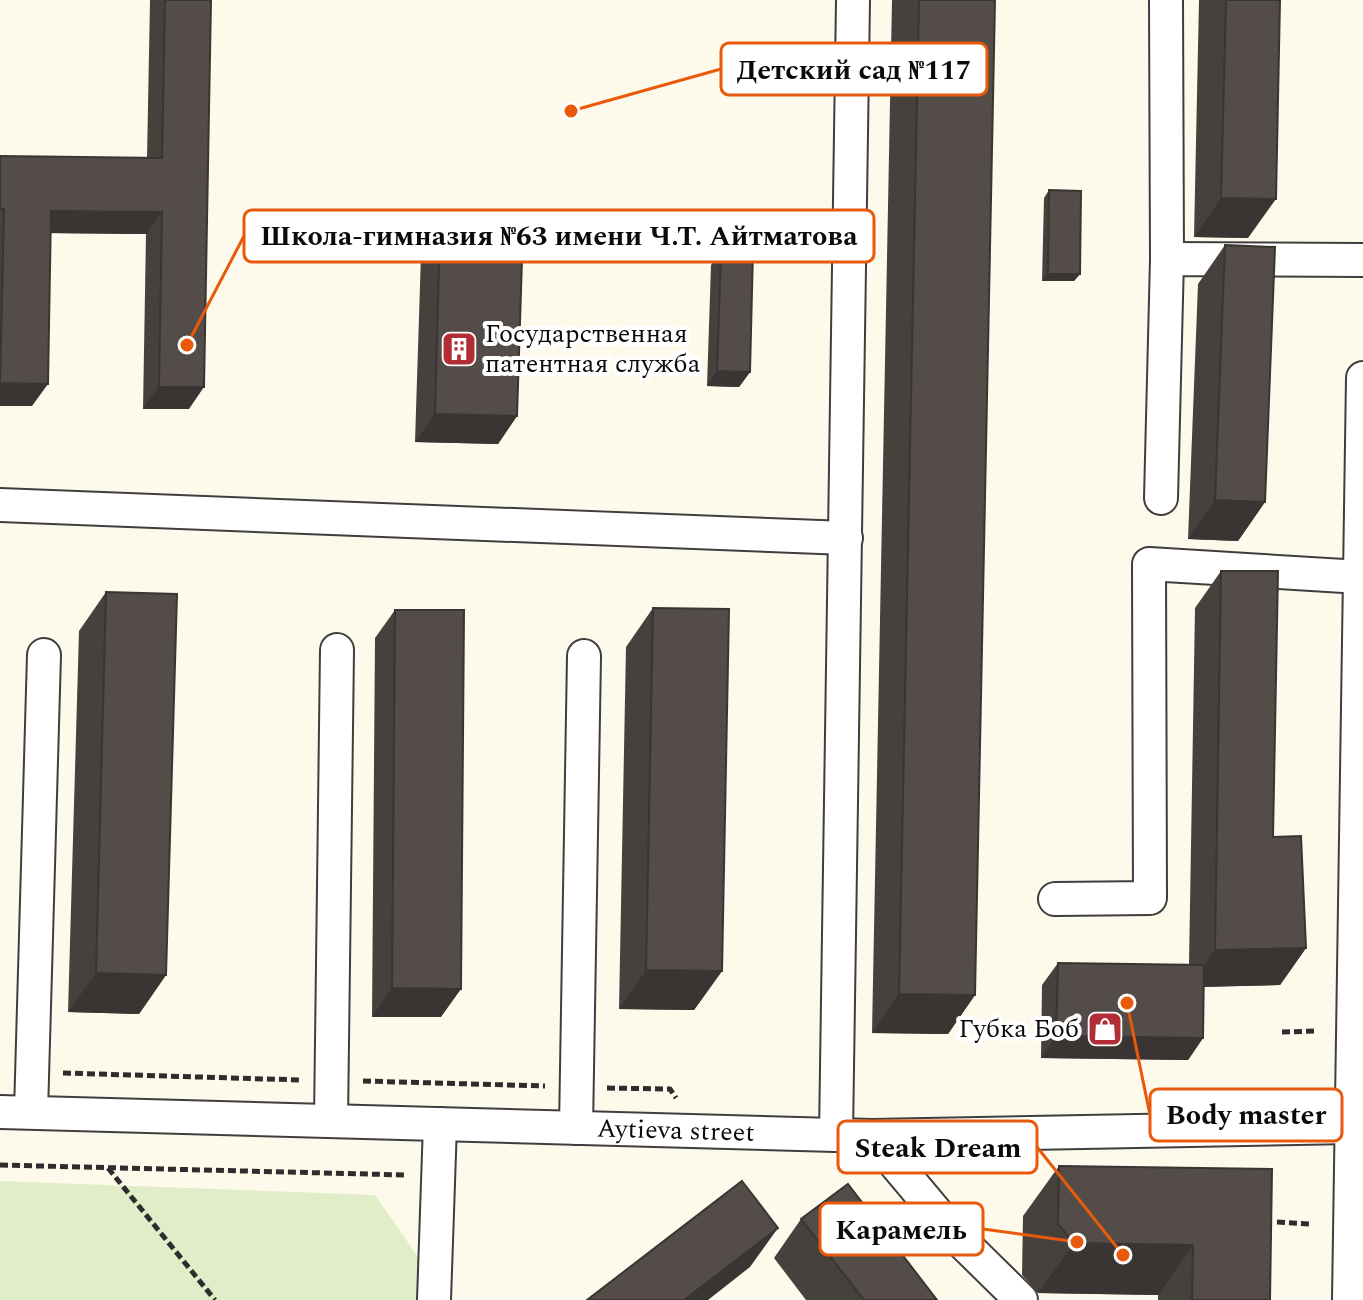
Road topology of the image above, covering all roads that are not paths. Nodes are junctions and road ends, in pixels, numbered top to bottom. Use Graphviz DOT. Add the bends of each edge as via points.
graph roads {
  1 [pos="853,0"];
  2 [pos="1166,0"];
  3 [pos="1167,259"];
  4 [pos="1363,260"];
  5 [pos="1363,378"];
  6 [pos="1161,498"];
  7 [pos="0,505"];
  8 [pos="846,538"];
  9 [pos="1360,577"];
  10 [pos="1361,614"];
  11 [pos="337,650"];
  12 [pos="44,655"];
  13 [pos="584,656"];
  14 [pos="1360,759"];
  15 [pos="1055,899"];
  16 [pos="16,1112"];
  17 [pos="331,1121"];
  18 [pos="440,1124"];
  19 [pos="1351,1127"];
  20 [pos="576,1128"];
  21 [pos="836,1135"];
  22 [pos="872,1136"];
  23 [pos="434,1300"];
  24 [pos="1021,1300"];
  25 [pos="1349,1300"];
  1 -- 8 [label="street"];
  2 -- 3 [label="street"];
  3 -- 4 [label="street"];
  3 -- 6 [label="street"];
  5 -- 9 [label="street"];
  7 -- 8 [label="street"];
  8 -- 21 [label="street"];
  9 -- 10 [label="street"];
  9 -- 15 [label="street" via="1149,564 1150,898"];
  10 -- 14 [label="street"];
  11 -- 17 [label="street"];
  12 -- 16 [label="street"];
  13 -- 20 [label="street"];
  14 -- 19 [label="street"];
  16 -- 17 [label="street, Aytieva street"];
  17 -- 18 [label="street, Aytieva street"];
  18 -- 20 [label="street, Aytieva street"];
  18 -- 23 [label="street"];
  19 -- 22 [label="street, Aytieva street"];
  19 -- 25 [label="street"];
  20 -- 21 [label="street, Aytieva street"];
  21 -- 22 [label="street, Aytieva street"];
  22 -- 24 [label="street" via="955,1235"];
}
